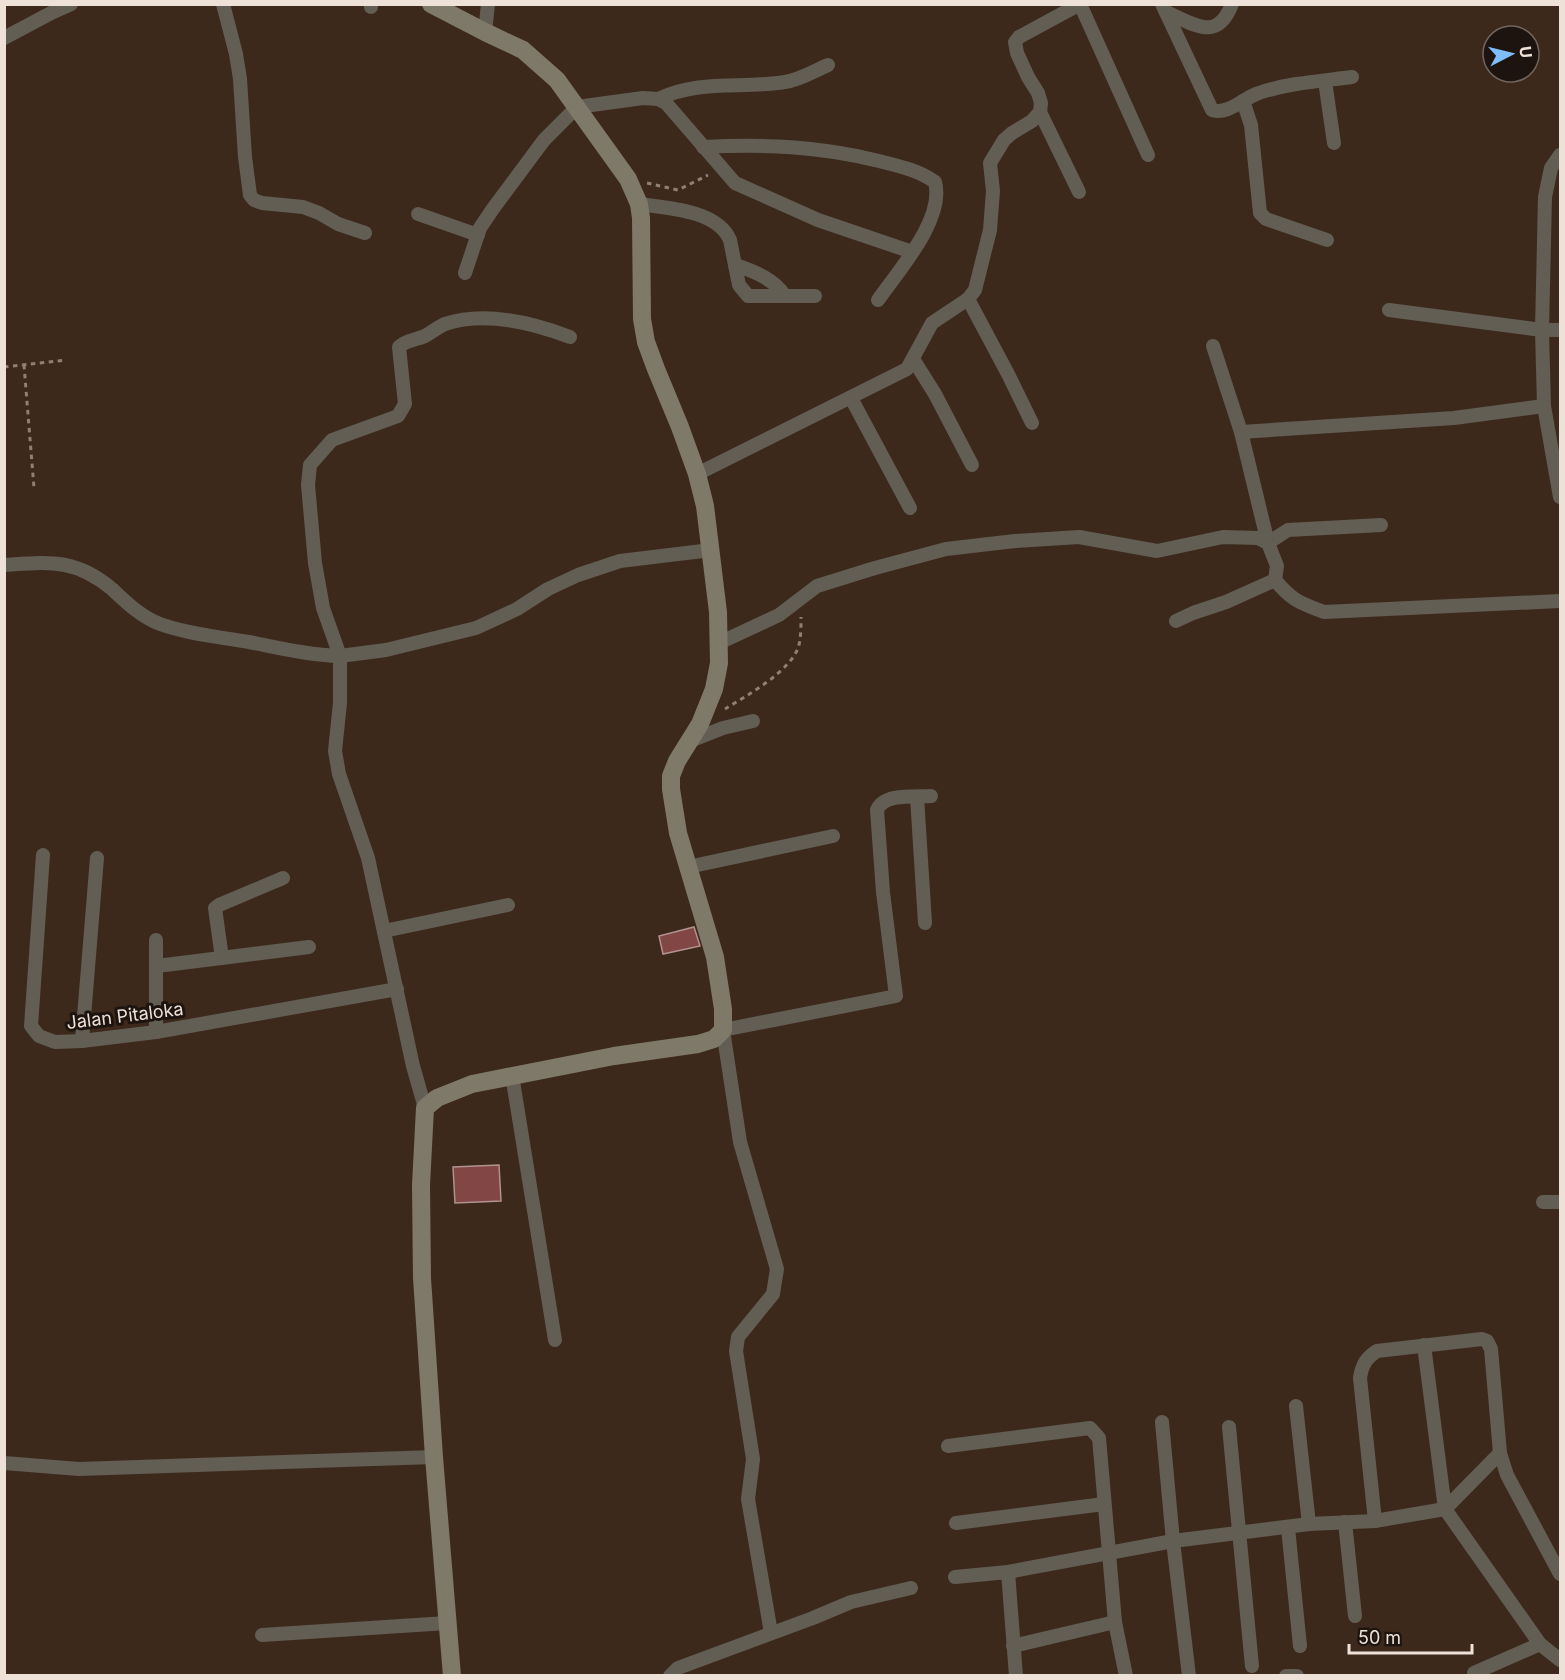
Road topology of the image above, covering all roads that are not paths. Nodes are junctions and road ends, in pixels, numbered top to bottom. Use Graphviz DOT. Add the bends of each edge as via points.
graph roads {
  1 [pos="71,4"];
  2 [pos="223,4"];
  3 [pos="432,4"];
  4 [pos="488,4"];
  5 [pos="1232,4"];
  6 [pos="1074,6"];
  7 [pos="1164,8"];
  8 [pos="47,9"];
  9 [pos="485,32"];
  10 [pos="4,38"];
  11 [pos="828,65"];
  12 [pos="1352,78"];
  13 [pos="1324,81"];
  14 [pos="658,99"];
  15 [pos="1243,101"];
  16 [pos="577,107"];
  17 [pos="1040,112"];
  18 [pos="1334,143"];
  19 [pos="703,147"];
  20 [pos="1148,155"];
  21 [pos="1560,155"];
  22 [pos="1079,192"];
  23 [pos="639,204"];
  24 [pos="418,214"];
  25 [pos="365,232"];
  26 [pos="478,235"];
  27 [pos="1327,240"];
  28 [pos="912,252"];
  29 [pos="735,265"];
  30 [pos="465,273"];
  31 [pos="785,296"];
  32 [pos="815,296"];
  33 [pos="968,299"];
  34 [pos="878,300"];
  35 [pos="1389,309"];
  36 [pos="1542,330"];
  37 [pos="1560,330"];
  38 [pos="570,337"];
  39 [pos="1213,346"];
  40 [pos="913,359"];
  41 [pos="851,398"];
  42 [pos="1544,406"];
  43 [pos="1032,423"];
  44 [pos="1241,432"];
  45 [pos="1556,448"];
  46 [pos="972,465"];
  47 [pos="697,474"];
  48 [pos="1560,497"];
  49 [pos="910,507"];
  50 [pos="1381,525"];
  51 [pos="1268,543"];
  52 [pos="711,550"];
  53 [pos="4,565"];
  54 [pos="1275,580"];
  55 [pos="1560,601"];
  56 [pos="1176,621"];
  57 [pos="719,643"];
  58 [pos="340,656"];
  59 [pos="753,722"];
  60 [pos="688,742"];
  61 [pos="833,836"];
  62 [pos="43,855"];
  63 [pos="97,858"];
  64 [pos="688,867"];
  65 [pos="283,878"];
  66 [pos="508,906"];
  67 [pos="925,923"];
  68 [pos="384,931"];
  69 [pos="156,940"];
  70 [pos="309,947"];
  71 [pos="222,958"];
  72 [pos="157,966"];
  73 [pos="397,989"];
  74 [pos="723,1030"];
  75 [pos="156,1032"];
  76 [pos="82,1041"];
  77 [pos="512,1075"];
  78 [pos="425,1108"];
  79 [pos="1543,1202"];
  80 [pos="1560,1202"];
  81 [pos="555,1340"];
  82 [pos="1424,1345"];
  83 [pos="1296,1406"];
  84 [pos="1162,1422"];
  85 [pos="1229,1427"];
  86 [pos="948,1446"];
  87 [pos="1500,1453"];
  88 [pos="434,1457"];
  89 [pos="4,1463"];
  90 [pos="1104,1504"];
  91 [pos="1445,1509"];
  92 [pos="1375,1521"];
  93 [pos="1345,1522"];
  94 [pos="956,1523"];
  95 [pos="1309,1524"];
  96 [pos="1288,1528"];
  97 [pos="1238,1534"];
  98 [pos="1173,1541"];
  99 [pos="1109,1553"];
  100 [pos="1008,1572"];
  101 [pos="1560,1574"];
  102 [pos="955,1577"];
  103 [pos="911,1588"];
  104 [pos="1355,1616"];
  105 [pos="1115,1622"];
  106 [pos="447,1623"];
  107 [pos="771,1633"];
  108 [pos="262,1635"];
  109 [pos="1540,1644"];
  110 [pos="1013,1646"];
  111 [pos="1300,1646"];
  112 [pos="1560,1660"];
  113 [pos="1252,1666"];
  114 [pos="1474,1673"];
  115 [pos="452,1676"];
  116 [pos="670,1676"];
  117 [pos="1016,1676"];
  118 [pos="1126,1676"];
  119 [pos="1189,1676"];
  120 [pos="1286,1676"];
  121 [pos="1297,1676"];
  1 -- 8 [label="street"];
  2 -- 25 [label="street" via="239,71 250,195 262,203 303,207"];
  3 -- 9 [label="street"];
  4 -- 9 [label="street"];
  5 -- 7 [label="street" via="1221,24 1211,28"];
  6 -- 17 [label="street" via="1015,42 1038,93"];
  6 -- 20 [label="street"];
  7 -- 15 [label="street" via="1212,110 1227,110"];
  8 -- 10 [label="street"];
  9 -- 16 [label="street" via="535,59"];
  11 -- 14 [label="street" via="786,82 699,86"];
  12 -- 13 [label="street"];
  13 -- 15 [label="street" via="1276,88"];
  13 -- 18 [label="street"];
  14 -- 16 [label="street"];
  14 -- 19 [label="street" via="666,103"];
  15 -- 27 [label="street" via="1251,125 1260,213 1266,219"];
  16 -- 23 [label="street" via="628,179"];
  16 -- 26 [label="street" via="544,140"];
  17 -- 22 [label="street"];
  17 -- 33 [label="street" via="1004,140 990,163 990,230 975,290"];
  19 -- 28 [label="street" via="735,183 818,220"];
  19 -- 28 [label="street" via="796,146 857,156 925,174 935,182 937,203"];
  21 -- 36 [label="street" via="1551,168 1545,197"];
  23 -- 29 [label="street" via="684,211 719,224 730,240"];
  23 -- 47 [label="street" via="646,342"];
  24 -- 26 [label="street"];
  26 -- 30 [label="street"];
  28 -- 34 [label="street"];
  29 -- 31 [label="street" via="766,278"];
  29 -- 31 [label="street" via="739,285 748,296"];
  31 -- 32 [label="street"];
  33 -- 40 [label="street" via="932,323"];
  33 -- 43 [label="street"];
  35 -- 36 [label="street"];
  36 -- 37 [label="street"];
  36 -- 42 [label="street"];
  38 -- 58 [label="street" via="522,322 480,320 447,324 404,342 399,347 405,404 398,416 332,440 310,465 308,485 315,563 323,608"];
  39 -- 44 [label="street"];
  40 -- 41 [label="street" via="907,369"];
  40 -- 46 [label="street"];
  41 -- 47 [label="street"];
  41 -- 49 [label="street"];
  42 -- 44 [label="street" via="1454,418"];
  42 -- 45 [label="street"];
  44 -- 51 [label="street"];
  45 -- 48 [label="street"];
  47 -- 52 [label="street"];
  50 -- 51 [label="street" via="1288,530"];
  51 -- 54 [label="street" via="1277,566"];
  51 -- 57 [label="street" via="1258,538 1222,537 1157,551 1079,537 946,549 817,586 778,615"];
  52 -- 57 [label="street"];
  52 -- 58 [label="street" via="620,561 578,575 476,628 386,650"];
  53 -- 58 [label="street" via="40,562 80,568 158,624 312,655"];
  54 -- 55 [label="street" via="1296,601 1324,612"];
  54 -- 56 [label="street"];
  57 -- 60 [label="street" via="714,689"];
  58 -- 68 [label="street" via="335,751 368,858"];
  59 -- 60 [label="street"];
  60 -- 64 [label="street" via="671,776 671,789"];
  61 -- 64 [label="street"];
  62 -- 76 [label="street, Jalan Pitaloka" via="31,1026 39,1036 55,1042"];
  63 -- 76 [label="street"];
  64 -- 74 [label="street" via="715,957"];
  65 -- 71 [label="street" via="215,908"];
  66 -- 68 [label="street"];
  67 -- 74 [label="street" via="924,796 891,799 877,810 897,996"];
  68 -- 73 [label="street"];
  69 -- 72 [label="street"];
  70 -- 71 [label="street"];
  71 -- 72 [label="street"];
  72 -- 75 [label="street"];
  73 -- 75 [label="street, Jalan Pitaloka"];
  73 -- 78 [label="street"];
  74 -- 77 [label="street" via="714,1039 698,1044"];
  74 -- 107 [label="street" via="740,1142 777,1269 773,1294 738,1337 736,1351 753,1459 748,1499"];
  75 -- 76 [label="street, Jalan Pitaloka"];
  77 -- 78 [label="street" via="453,1090"];
  77 -- 81 [label="street"];
  78 -- 88 [label="street" via="422,1278"];
  79 -- 80 [label="street"];
  82 -- 87 [label="street" via="1487,1341 1491,1349"];
  82 -- 91 [label="street"];
  82 -- 92 [label="street" via="1377,1351 1362,1368"];
  83 -- 95 [label="street"];
  84 -- 98 [label="street"];
  85 -- 97 [label="street"];
  86 -- 90 [label="street" via="1090,1428 1099,1438"];
  87 -- 91 [label="street"];
  87 -- 101 [label="street" via="1507,1475"];
  88 -- 89 [label="street" via="79,1469"];
  88 -- 106 [label="street"];
  90 -- 94 [label="street"];
  90 -- 99 [label="street"];
  91 -- 92 [label="street"];
  91 -- 109 [label="street"];
  92 -- 93 [label="street"];
  93 -- 95 [label="street"];
  93 -- 104 [label="street"];
  95 -- 96 [label="street"];
  96 -- 97 [label="street"];
  96 -- 111 [label="street"];
  97 -- 98 [label="street"];
  97 -- 113 [label="street"];
  98 -- 99 [label="street"];
  98 -- 119 [label="street"];
  99 -- 100 [label="street"];
  99 -- 105 [label="street"];
  100 -- 102 [label="street"];
  100 -- 110 [label="street"];
  103 -- 107 [label="street" via="851,1602"];
  105 -- 110 [label="street"];
  105 -- 118 [label="street"];
  106 -- 108 [label="street"];
  106 -- 115 [label="street"];
  107 -- 116 [label="street" via="678,1668"];
  109 -- 112 [label="street"];
  109 -- 114 [label="street"];
  110 -- 117 [label="street"];
  120 -- 121 [label="street"];
}
